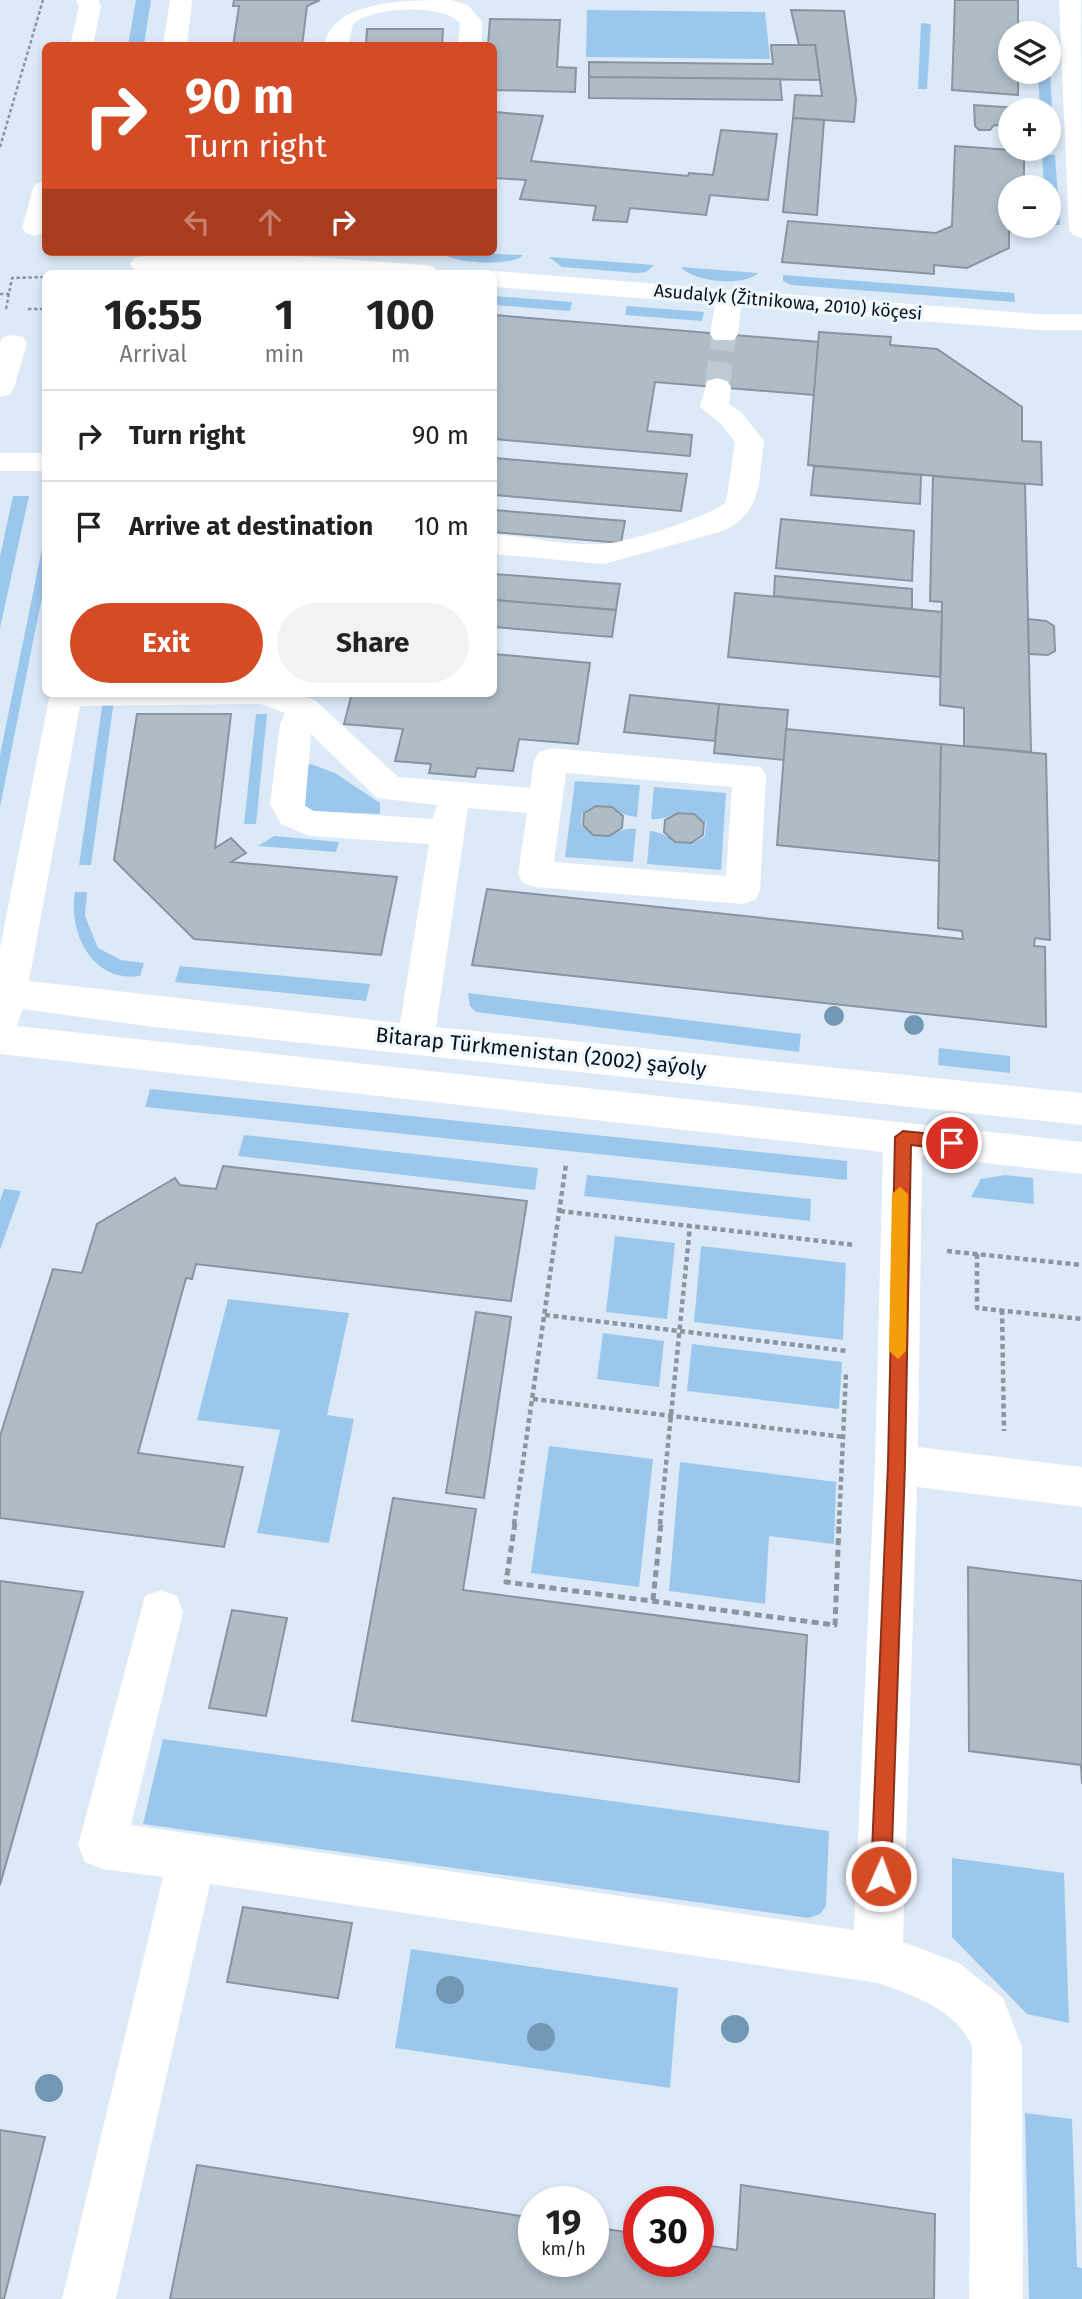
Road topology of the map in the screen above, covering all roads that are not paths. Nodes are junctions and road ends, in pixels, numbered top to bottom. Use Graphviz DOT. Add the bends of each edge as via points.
graph roads {
  1 [pos="87,0"];
  2 [pos="181,0"];
  3 [pos="1070,0"];
  4 [pos="82,42"];
  5 [pos="176,42"];
  6 [pos="336,42"];
  7 [pos="470,42"];
  8 [pos="42,203"];
  9 [pos="35,228"];
  10 [pos="1082,230"];
  11 [pos="309,258"];
  12 [pos="143,263"];
  13 [pos="358,270"];
  14 [pos="497,279"];
  15 [pos="729,298"];
  16 [pos="1082,322"];
  17 [pos="724,334"];
  18 [pos="13,343"];
  19 [pos="717,387"];
  20 [pos="0,388"];
  21 [pos="0,462"];
  22 [pos="42,463"];
  23 [pos="497,544"];
  24 [pos="65,697"];
  25 [pos="274,697"];
  26 [pos="304,708"];
  27 [pos="454,794"];
  28 [pos="545,802"];
  29 [pos="447,833"];
  30 [pos="4,992"];
  31 [pos="0,1029"];
  32 [pos="0,1039"];
  33 [pos="416,1040"];
  34 [pos="1082,1109"];
  35 [pos="903,1137"];
  36 [pos="1082,1158"];
  37 [pos="897,1464"];
  38 [pos="1082,1487"];
  39 [pos="161,1612"];
  40 [pos="192,1857"];
  41 [pos="878,1958"];
  42 [pos="89,2299"];
  43 [pos="996,2299"];
  1 -- 4 [label="street" via="90,6"];
  2 -- 5 [label="street"];
  3 -- 10 [label="street"];
  6 -- 7 [label="street" via="348,15 371,5 425,3 459,8 471,22"];
  8 -- 9 [label="street"];
  11 -- 12 [label="street"];
  11 -- 13 [label="street"];
  14 -- 15 [label="street, Asudalyk (Žitnikowa, 2010) köçesi"];
  15 -- 16 [label="street, Asudalyk (Žitnikowa, 2010) köçesi" via="1037,323"];
  15 -- 17 [label="street"];
  18 -- 20 [label="street"];
  19 -- 23 [label="street" via="714,407 731,418 750,441 740,505 729,516 604,554"];
  21 -- 22 [label="street"];
  24 -- 30 [label="street" via="32,883"];
  25 -- 26 [label="street"];
  26 -- 27 [label="street" via="389,789"];
  26 -- 29 [label="street" via="296,724 287,804 293,815 310,823"];
  27 -- 28 [label="street"];
  27 -- 29 [label="street"];
  28 -- 28 [label="street" via="551,760 749,776 743,891 535,874"];
  29 -- 33 [label="street"];
  30 -- 31 [label="street"];
  30 -- 33 [label="street, Bitarap Türkmenistan (2002) şaýoly"];
  32 -- 35 [label="street"];
  33 -- 34 [label="street, Bitarap Türkmenistan (2002) şaýoly"];
  35 -- 36 [label="street"];
  35 -- 37 [label="street"];
  37 -- 38 [label="street"];
  37 -- 41 [label="street"];
  39 -- 40 [label="street" via="102,1844"];
  40 -- 41 [label="street"];
  40 -- 42 [label="street"];
  41 -- 43 [label="street" via="941,1981 985,2016 997,2047"];
}
